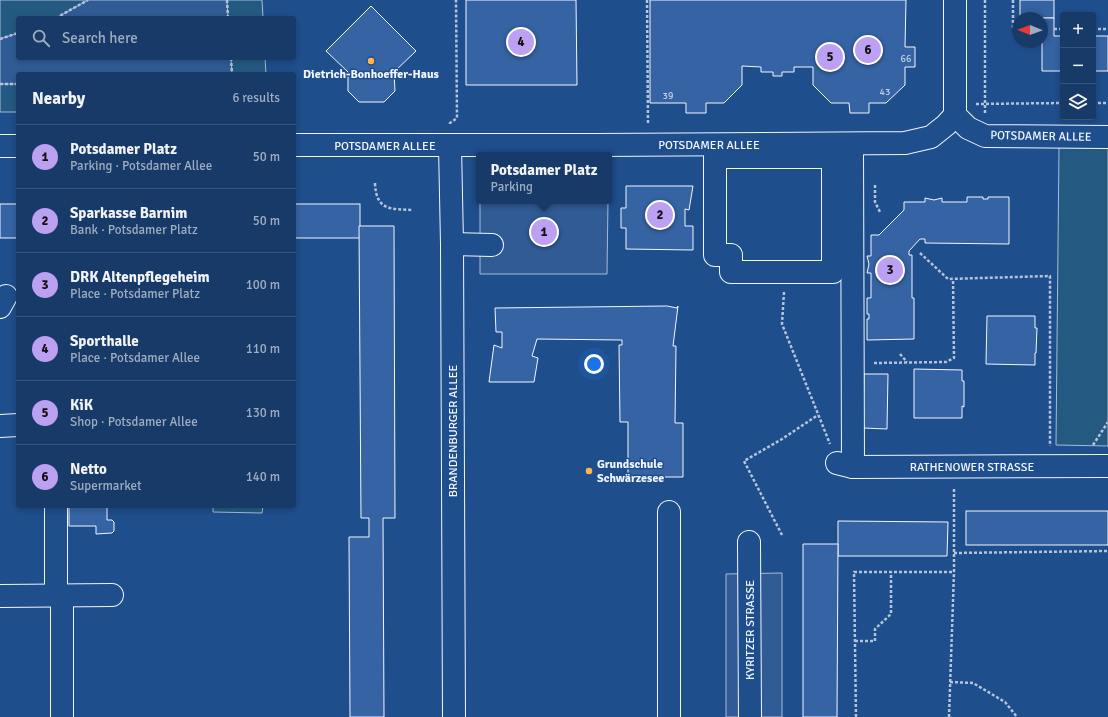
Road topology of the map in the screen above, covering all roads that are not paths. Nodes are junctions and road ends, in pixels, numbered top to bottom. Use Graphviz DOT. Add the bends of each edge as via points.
graph roads {
  1 [pos="955,0"];
  2 [pos="955,109"];
  3 [pos="1108,137"];
  4 [pos="852,144"];
  5 [pos="296,145"];
  6 [pos="0,146"];
  7 [pos="16,146"];
  8 [pos="450,146"];
  9 [pos="452,244"];
  10 [pos="492,245"];
  11 [pos="785,272"];
  12 [pos="16,425"];
  13 [pos="0,426"];
  14 [pos="1108,466"];
  15 [pos="56,508"];
  16 [pos="669,512"];
  17 [pos="749,542"];
  18 [pos="59,595"];
  19 [pos="112,595"];
  20 [pos="0,596"];
  21 [pos="62,717"];
  22 [pos="454,717"];
  23 [pos="670,717"];
  24 [pos="750,717"];
  1 -- 2 [label="street"];
  2 -- 3 [label="street, POTSDAMER ALLEE" via="968,128 985,136"];
  2 -- 4 [label="street, POTSDAMER ALLEE" via="946,126 931,137 905,143"];
  4 -- 8 [label="street, POTSDAMER ALLEE"];
  4 -- 14 [label="street, RATHENOWER STRASSE" via="853,363 845,465"];
  5 -- 8 [label="street, POTSDAMER ALLEE"];
  6 -- 7 [label="street"];
  8 -- 9 [label="street, BRANDENBURGER ALLEE"];
  9 -- 10 [label="street"];
  9 -- 22 [label="street, BRANDENBURGER ALLEE"];
  11 -- 11 [label="street" via="731,272 731,255 715,256 715,157 833,156 833,272"];
  12 -- 13 [label="street"];
  15 -- 18 [label="street"];
  16 -- 23 [label="street"];
  17 -- 24 [label="street, KYRITZER STRASSE"];
  18 -- 19 [label="street"];
  18 -- 20 [label="street"];
  18 -- 21 [label="street"];
}
